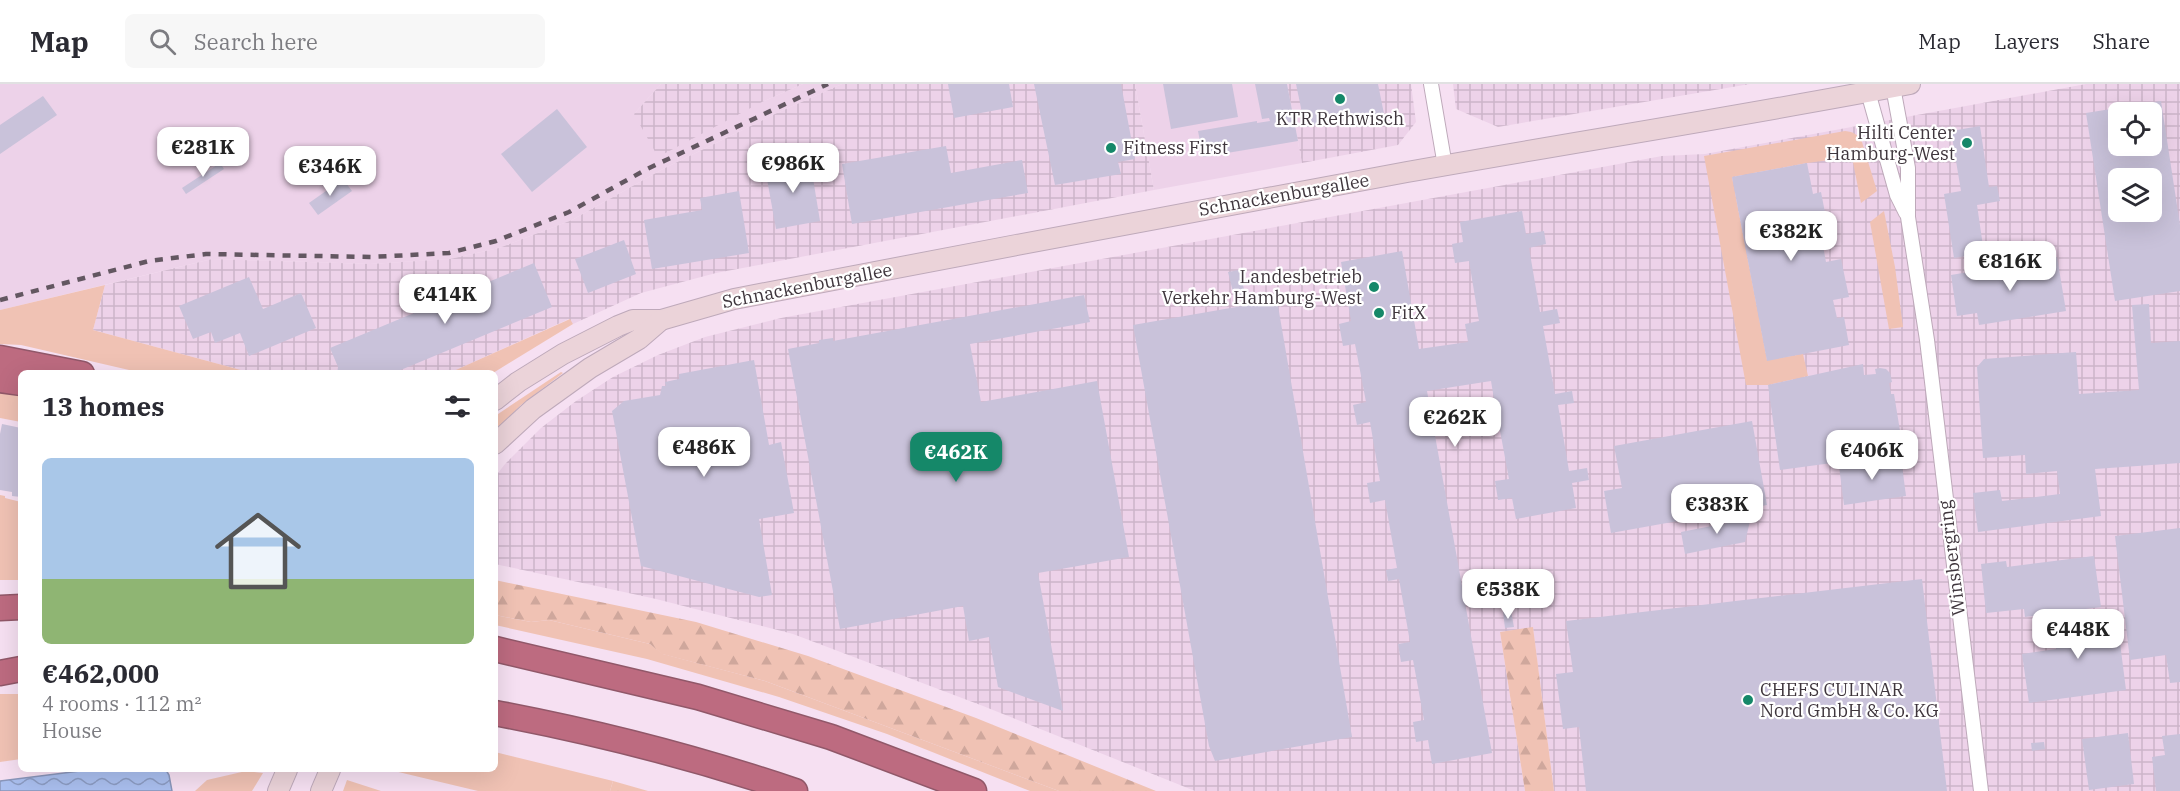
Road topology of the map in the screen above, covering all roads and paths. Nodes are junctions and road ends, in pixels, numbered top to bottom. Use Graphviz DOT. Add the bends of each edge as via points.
graph roads {
  1 [pos="1431,84"];
  2 [pos="1902,86"];
  3 [pos="1868,92"];
  4 [pos="1445,166"];
  5 [pos="1908,218"];
  6 [pos="661,320"];
  7 [pos="0,357"];
  8 [pos="63,370"];
  9 [pos="0,380"];
  10 [pos="18,383"];
  11 [pos="498,397"];
  12 [pos="498,441"];
  13 [pos="498,650"];
  14 [pos="18,668"];
  15 [pos="0,670"];
  16 [pos="498,714"];
  17 [pos="286,772"];
  18 [pos="329,772"];
  19 [pos="278,791"];
  20 [pos="321,791"];
  21 [pos="795,791"];
  22 [pos="974,791"];
  23 [pos="1981,791"];
  1 -- 4 [label="street"];
  2 -- 3 [label="main road, Schnackenburgallee"];
  2 -- 5 [label="street, Winsbergring"];
  3 -- 4 [label="main road, Schnackenburgallee"];
  3 -- 5 [label="street, Winsbergring" via="1897,195"];
  4 -- 6 [label="main road, Schnackenburgallee" via="743,298"];
  5 -- 23 [label="street, Winsbergring" via="1927,340"];
  6 -- 11 [label="main road, Schnackenburgallee" via="633,320 601,333"];
  6 -- 12 [label="main road, Schnackenburgallee" via="639,339 533,409"];
  7 -- 8 [label="highway"];
  9 -- 10 [label="highway"];
  13 -- 22 [label="highway" via="698,697 831,737"];
  14 -- 15 [label="highway"];
  16 -- 21 [label="highway" via="626,741"];
  17 -- 19 [label="main road"];
  18 -- 20 [label="main road"];
}
